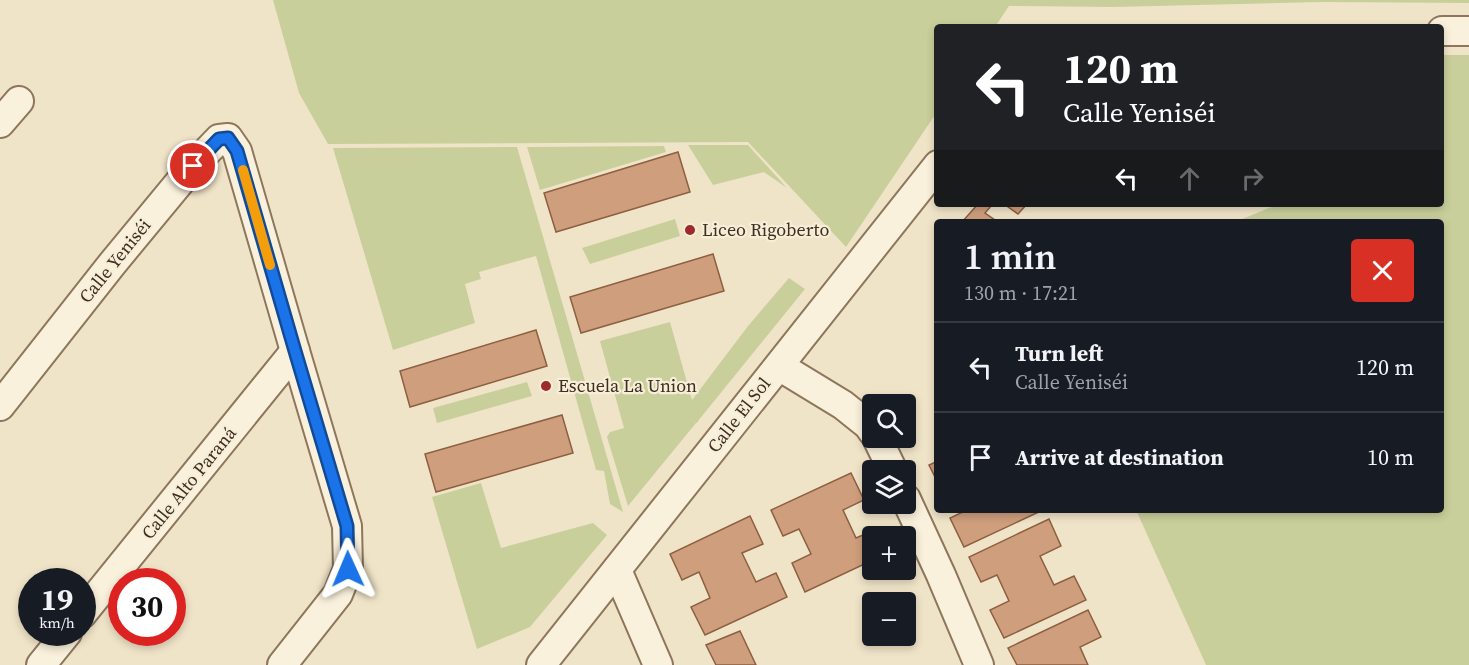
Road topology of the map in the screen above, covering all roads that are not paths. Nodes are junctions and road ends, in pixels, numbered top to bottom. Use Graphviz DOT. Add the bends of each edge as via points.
graph roads {
  1 [pos="1444,31"];
  2 [pos="1469,31"];
  3 [pos="19,101"];
  4 [pos="0,123"];
  5 [pos="934,170"];
  6 [pos="295,351"];
  7 [pos="779,366"];
  8 [pos="0,406"];
  9 [pos="862,420"];
  10 [pos="913,514"];
  11 [pos="617,570"];
  12 [pos="96,597"];
  13 [pos="56,646"];
  14 [pos="41,665"];
  15 [pos="282,665"];
  16 [pos="541,665"];
  17 [pos="658,665"];
  18 [pos="979,665"];
  1 -- 2 [label="street"];
  3 -- 4 [label="street"];
  5 -- 7 [label="street, Calle El Sol"];
  6 -- 8 [label="street, Calle Yeniséi" via="237,151 228,138 219,139 112,264"];
  6 -- 12 [label="street, Calle Alto Paraná"];
  6 -- 15 [label="street" via="347,526 348,569 338,594"];
  7 -- 9 [label="street"];
  7 -- 11 [label="street, Calle El Sol"];
  10 -- 18 [label="street"];
  11 -- 16 [label="street, Calle El Sol"];
  11 -- 17 [label="street"];
  13 -- 14 [label="street"];
}
